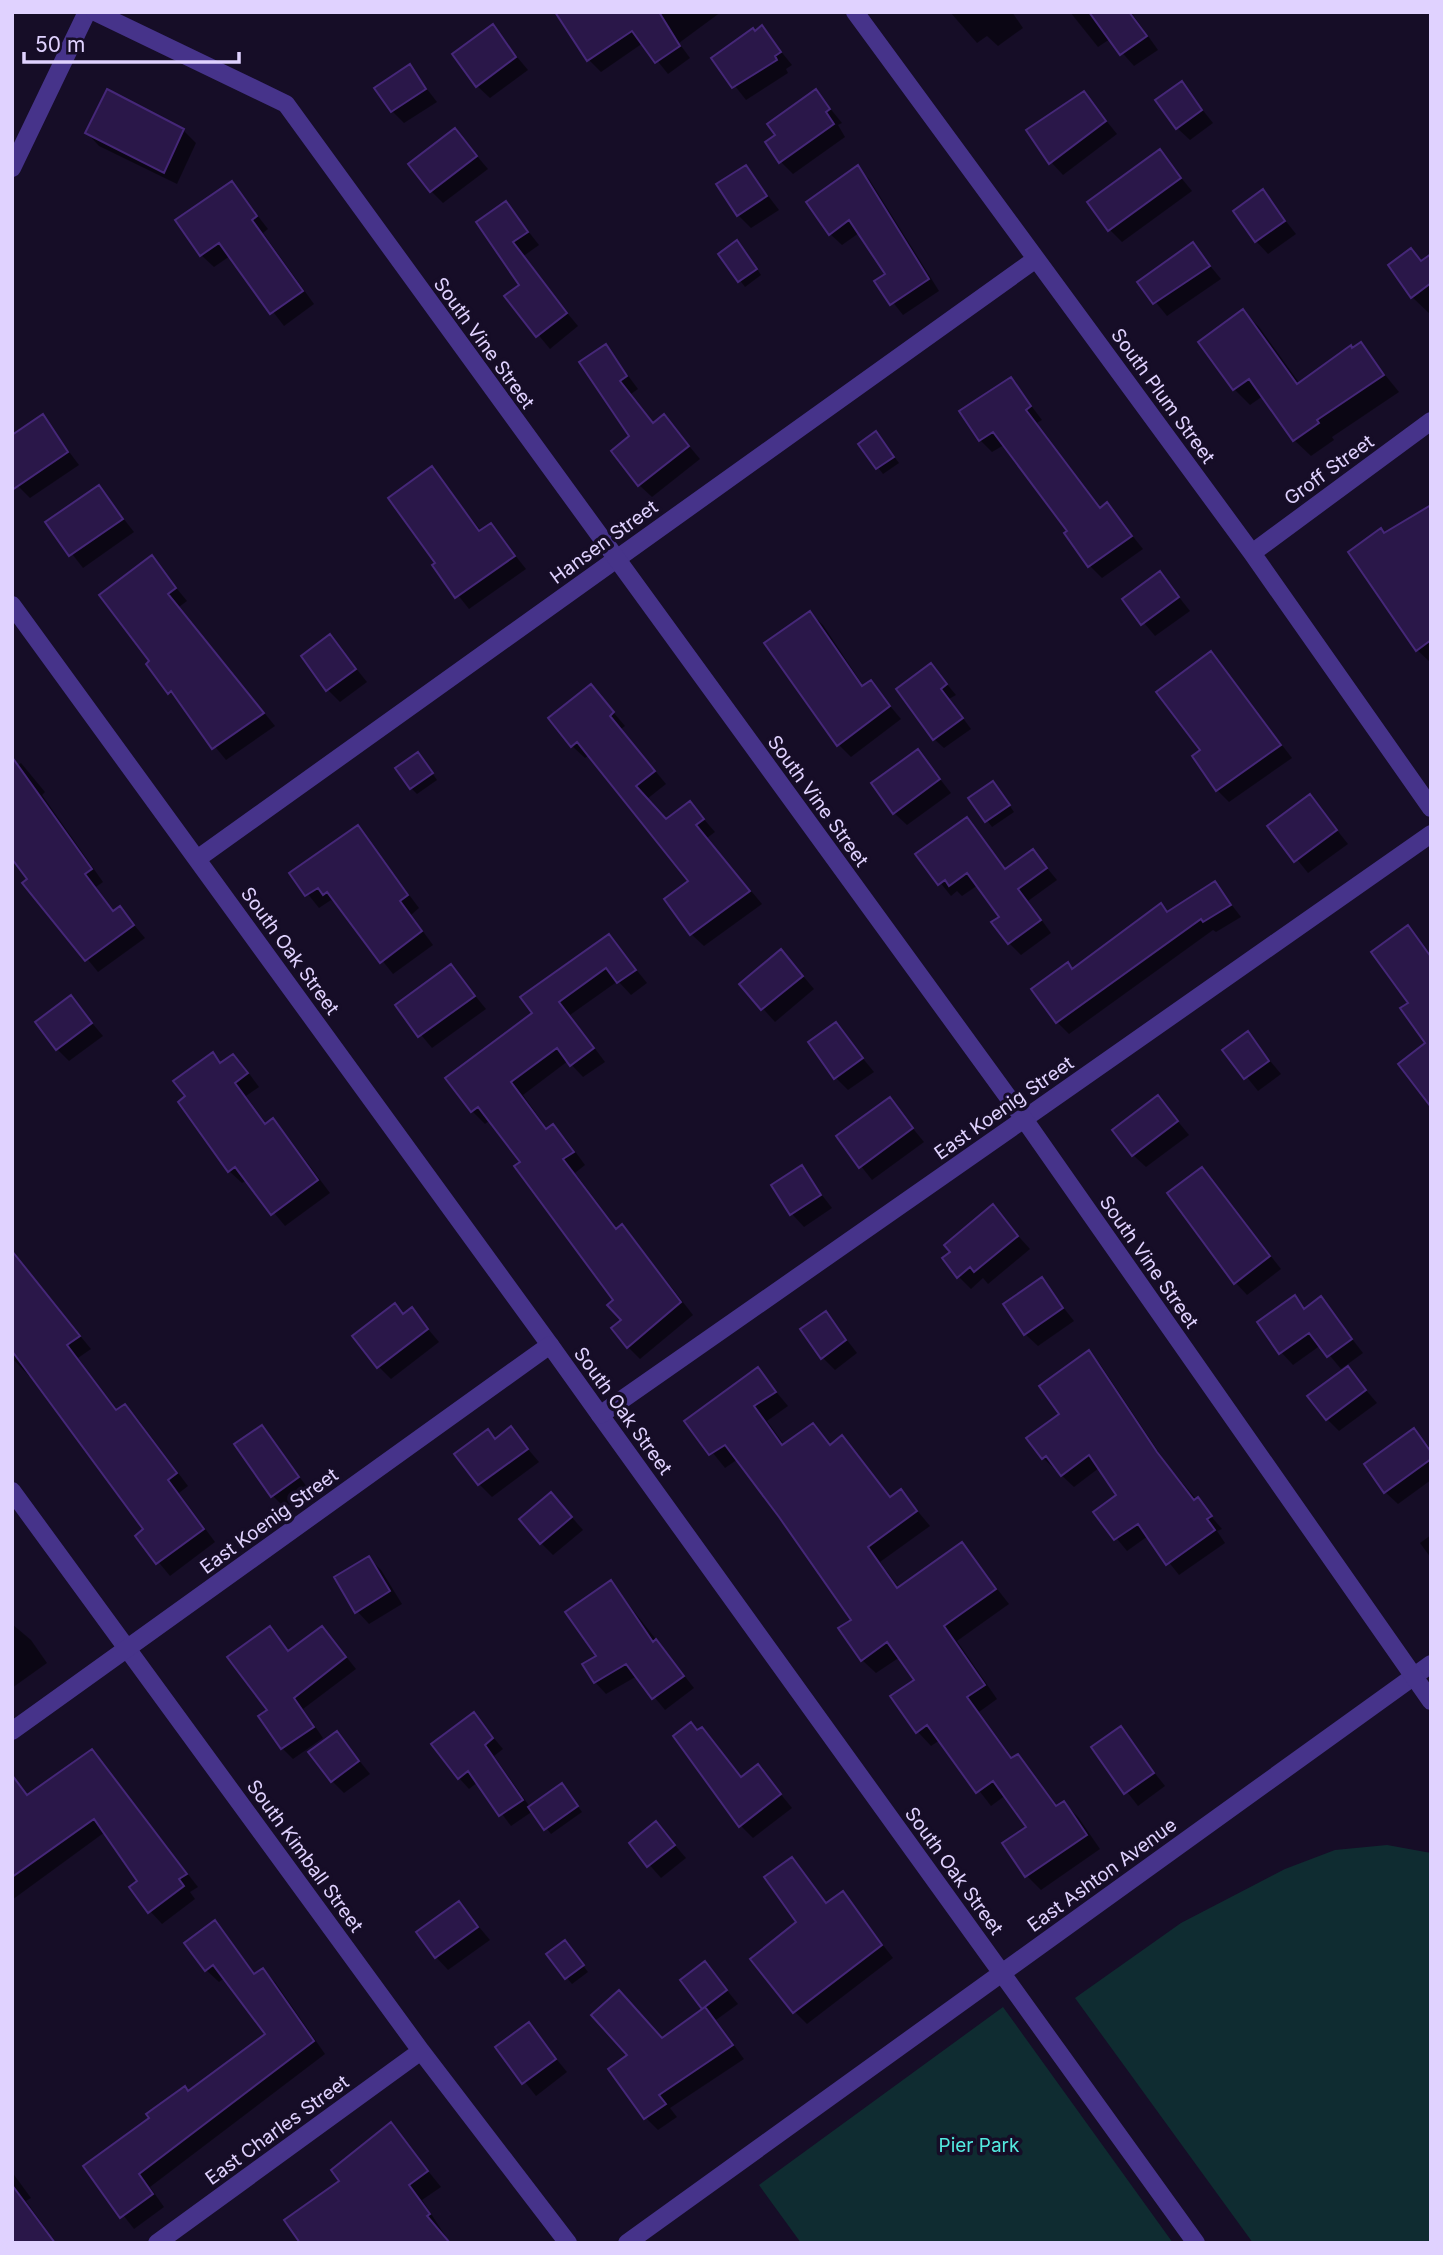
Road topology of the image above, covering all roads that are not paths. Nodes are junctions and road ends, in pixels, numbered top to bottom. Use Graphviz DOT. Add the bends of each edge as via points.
graph roads {
  1 [pos="87,12"];
  2 [pos="95,12"];
  3 [pos="855,12"];
  4 [pos="12,168"];
  5 [pos="1036,259"];
  6 [pos="1431,421"];
  7 [pos="1252,553"];
  8 [pos="615,560"];
  9 [pos="12,605"];
  10 [pos="1431,808"];
  11 [pos="1431,834"];
  12 [pos="197,859"];
  13 [pos="1024,1119"];
  14 [pos="550,1345"];
  15 [pos="600,1415"];
  16 [pos="12,1490"];
  17 [pos="127,1649"];
  18 [pos="1431,1664"];
  19 [pos="1412,1677"];
  20 [pos="1431,1701"];
  21 [pos="12,1731"];
  22 [pos="1002,1973"];
  23 [pos="421,2051"];
  24 [pos="157,2243"];
  25 [pos="568,2243"];
  26 [pos="627,2243"];
  27 [pos="1196,2243"];
  1 -- 4 [label="street"];
  2 -- 8 [label="street, South Vine Street" via="286,104"];
  3 -- 5 [label="street, South Plum Street"];
  5 -- 7 [label="street, South Plum Street"];
  5 -- 8 [label="street, Hansen Street"];
  6 -- 7 [label="street, Groff Street"];
  7 -- 10 [label="street, South Plum Street"];
  8 -- 12 [label="street, Hansen Street"];
  8 -- 13 [label="street, South Vine Street"];
  9 -- 12 [label="street, South Oak Street"];
  11 -- 13 [label="street, East Koenig Street"];
  12 -- 14 [label="street, South Oak Street"];
  13 -- 15 [label="street, East Koenig Street"];
  13 -- 19 [label="street, South Vine Street"];
  14 -- 15 [label="street, South Oak Street"];
  14 -- 17 [label="street, East Koenig Street"];
  15 -- 22 [label="street, South Oak Street"];
  16 -- 17 [label="street, South Kimball Street"];
  17 -- 21 [label="street, East Koenig Street"];
  17 -- 23 [label="street, South Kimball Street"];
  18 -- 19 [label="street, East Ashton Avenue"];
  19 -- 20 [label="street, South Vine Street"];
  19 -- 22 [label="street, East Ashton Avenue"];
  22 -- 26 [label="street, East Ashton Avenue"];
  22 -- 27 [label="street, South Oak Street"];
  23 -- 24 [label="street, East Charles Street"];
  23 -- 25 [label="street, South Kimball Street"];
}
